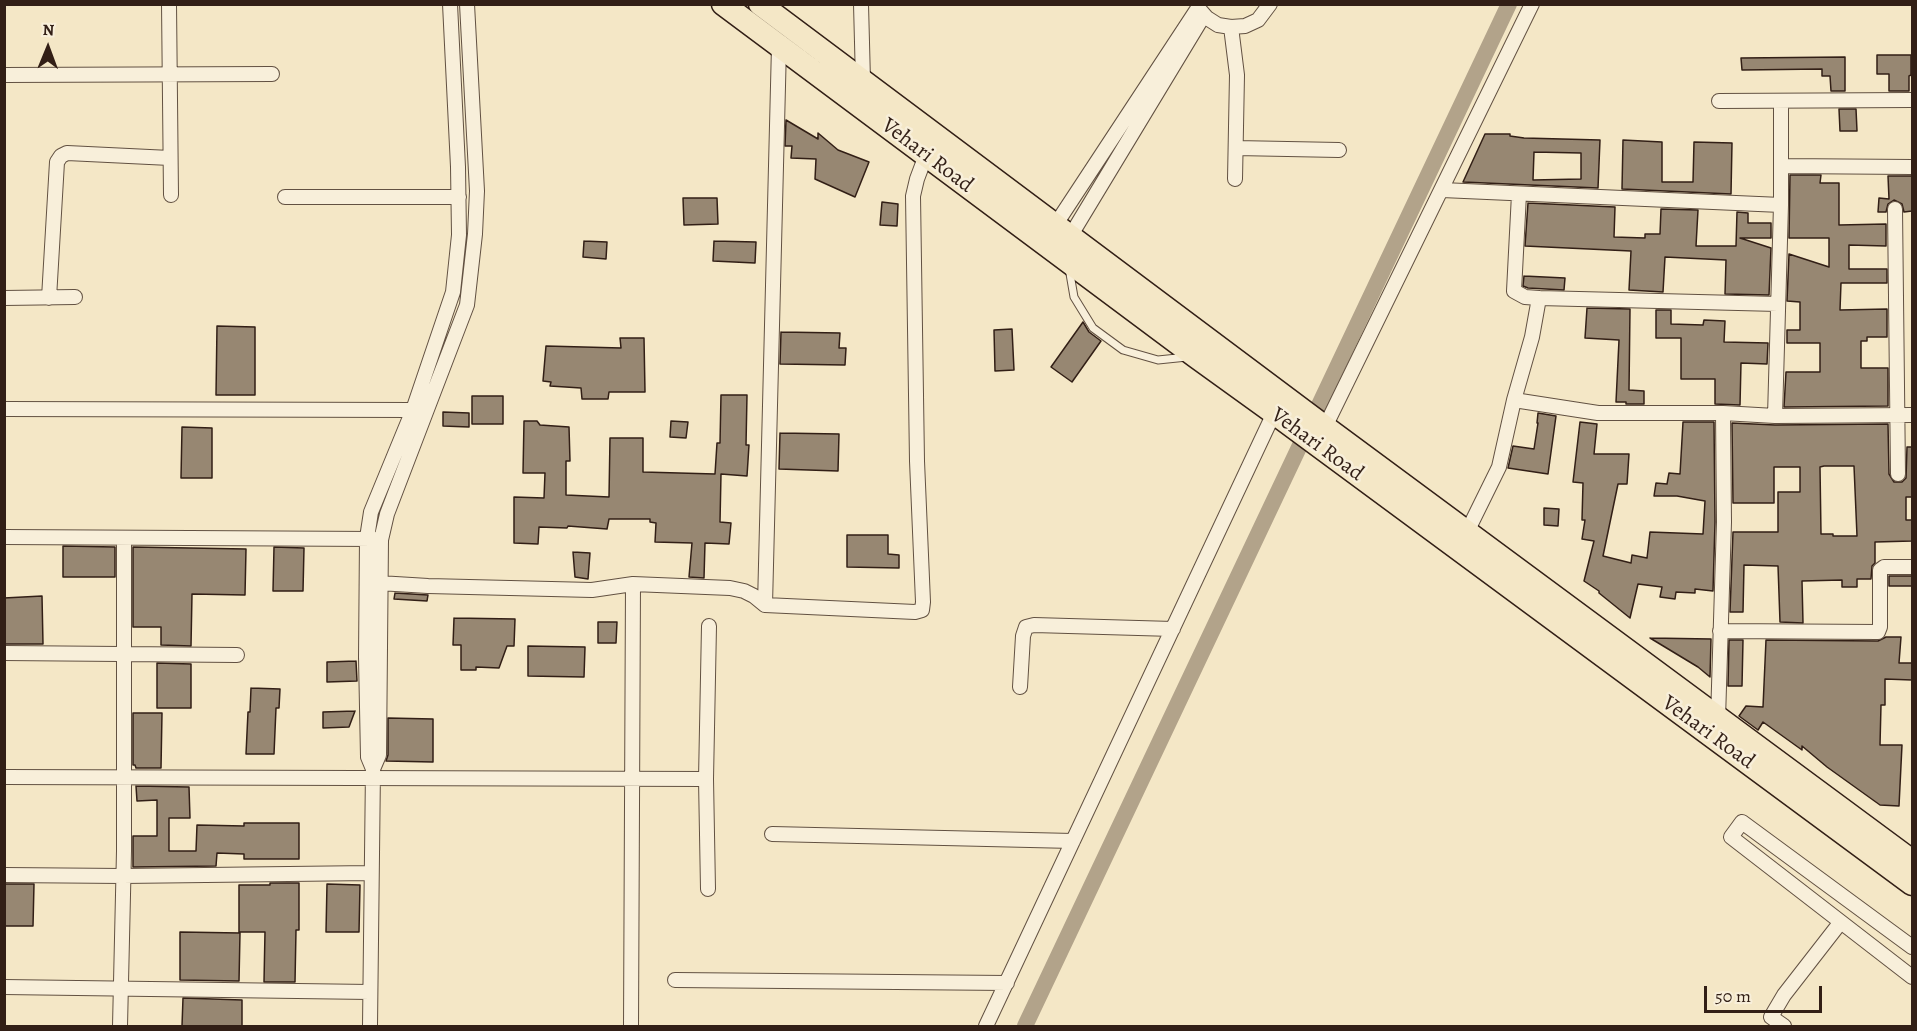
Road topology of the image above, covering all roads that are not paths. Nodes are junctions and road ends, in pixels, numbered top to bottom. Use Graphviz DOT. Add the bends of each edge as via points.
graph roads {
  1 [pos="169,4"];
  2 [pos="450,4"];
  3 [pos="467,4"];
  4 [pos="723,4"];
  5 [pos="760,4"];
  6 [pos="861,4"];
  7 [pos="1270,4"];
  8 [pos="1532,4"];
  9 [pos="1200,9"];
  10 [pos="1231,27"];
  11 [pos="779,46"];
  12 [pos="169,73"];
  13 [pos="272,74"];
  14 [pos="4,75"];
  15 [pos="863,81"];
  16 [pos="1912,100"];
  17 [pos="1719,101"];
  18 [pos="1781,101"];
  19 [pos="1236,148"];
  20 [pos="1339,150"];
  21 [pos="926,155"];
  22 [pos="170,158"];
  23 [pos="1781,166"];
  24 [pos="1912,166"];
  25 [pos="1235,179"];
  26 [pos="1442,190"];
  27 [pos="1519,194"];
  28 [pos="171,195"];
  29 [pos="285,197"];
  30 [pos="459,197"];
  31 [pos="1781,205"];
  32 [pos="1895,209"];
  33 [pos="1066,243"];
  34 [pos="75,297"];
  35 [pos="4,298"];
  36 [pos="49,298"];
  37 [pos="1539,298"];
  38 [pos="1778,304"];
  39 [pos="1206,351"];
  40 [pos="1514,400"];
  41 [pos="4,409"];
  42 [pos="413,410"];
  43 [pos="1723,413"];
  44 [pos="1275,414"];
  45 [pos="1896,415"];
  46 [pos="1912,415"];
  47 [pos="1775,416"];
  48 [pos="1324,427"];
  49 [pos="1898,474"];
  50 [pos="1467,532"];
  51 [pos="4,537"];
  52 [pos="124,538"];
  53 [pos="374,539"];
  54 [pos="1912,567"];
  55 [pos="380,583"];
  56 [pos="633,584"];
  57 [pos="765,605"];
  58 [pos="709,626"];
  59 [pos="1173,629"];
  60 [pos="1720,631"];
  61 [pos="4,653"];
  62 [pos="124,653"];
  63 [pos="237,655"];
  64 [pos="1020,687"];
  65 [pos="1718,719"];
  66 [pos="373,773"];
  67 [pos="4,777"];
  68 [pos="124,777"];
  69 [pos="631,778"];
  70 [pos="706,779"];
  71 [pos="772,834"];
  72 [pos="1073,841"];
  73 [pos="1912,861"];
  74 [pos="371,873"];
  75 [pos="4,875"];
  76 [pos="123,876"];
  77 [pos="1912,884"];
  78 [pos="708,889"];
  79 [pos="1840,923"];
  80 [pos="1912,947"];
  81 [pos="1912,977"];
  82 [pos="675,980"];
  83 [pos="1007,983"];
  84 [pos="4,987"];
  85 [pos="121,989"];
  86 [pos="370,992"];
  87 [pos="120,1026"];
  88 [pos="370,1026"];
  89 [pos="631,1026"];
  90 [pos="986,1026"];
  91 [pos="1784,1026"];
  1 -- 12 [label="street"];
  2 -- 30 [label="street"];
  3 -- 53 [label="street" via="477,191 467,304"];
  4 -- 11 [label="main road, Vehari Road"];
  5 -- 15 [label="main road, Vehari Road"];
  6 -- 15 [label="street"];
  7 -- 10 [label="street" via="1258,20"];
  8 -- 26 [label="street"];
  9 -- 10 [label="street" via="1218,25"];
  9 -- 33 [label="street"];
  10 -- 19 [label="street" via="1237,75"];
  11 -- 21 [label="main road, Vehari Road"];
  11 -- 57 [label="street"];
  12 -- 13 [label="street"];
  12 -- 14 [label="street"];
  12 -- 22 [label="street"];
  15 -- 33 [label="main road, Vehari Road"];
  16 -- 18 [label="street"];
  17 -- 18 [label="street"];
  18 -- 23 [label="street"];
  19 -- 20 [label="street"];
  19 -- 25 [label="street"];
  21 -- 33 [label="main road, Vehari Road"];
  21 -- 57 [label="street" via="914,196 922,610"];
  22 -- 28 [label="street"];
  22 -- 36 [label="street" via="67,153 61,156 57,162"];
  23 -- 24 [label="street"];
  23 -- 31 [label="street"];
  26 -- 27 [label="street"];
  26 -- 48 [label="street"];
  27 -- 31 [label="street"];
  27 -- 37 [label="street" via="1514,291"];
  29 -- 30 [label="street"];
  30 -- 42 [label="street" via="453,292"];
  31 -- 38 [label="street"];
  32 -- 45 [label="street"];
  33 -- 39 [label="main road, Vehari Road"];
  33 -- 39 [label="lane" via="1074,297 1093,328 1123,350 1158,360"];
  34 -- 36 [label="street"];
  35 -- 36 [label="street"];
  37 -- 38 [label="street"];
  37 -- 40 [label="street"];
  38 -- 47 [label="street"];
  39 -- 44 [label="main road, Vehari Road"];
  39 -- 48 [label="main road, Vehari Road"];
  40 -- 43 [label="street" via="1598,413"];
  40 -- 50 [label="street" via="1499,467"];
  41 -- 42 [label="street"];
  42 -- 53 [label="street" via="371,512"];
  43 -- 47 [label="street"];
  43 -- 60 [label="street"];
  44 -- 59 [label="street"];
  44 -- 77 [label="main road, Vehari Road"];
  45 -- 46 [label="street"];
  45 -- 47 [label="street"];
  45 -- 49 [label="street"];
  48 -- 50 [label="main road, Vehari Road"];
  50 -- 65 [label="main road, Vehari Road"];
  51 -- 52 [label="street"];
  52 -- 53 [label="street"];
  52 -- 62 [label="street"];
  53 -- 55 [label="street"];
  53 -- 66 [label="street" via="366,657 368,757"];
  54 -- 60 [label="street" via="1880,570 1878,632"];
  55 -- 56 [label="street" via="592,590"];
  55 -- 66 [label="street" via="379,755"];
  56 -- 57 [label="street" via="730,588 744,591"];
  56 -- 69 [label="street"];
  58 -- 70 [label="street"];
  59 -- 64 [label="street" via="1026,627"];
  59 -- 72 [label="street"];
  60 -- 65 [label="street"];
  61 -- 62 [label="street"];
  62 -- 63 [label="street"];
  62 -- 68 [label="street"];
  65 -- 73 [label="main road, Vehari Road"];
  66 -- 68 [label="street"];
  66 -- 69 [label="street"];
  66 -- 74 [label="street"];
  67 -- 68 [label="street"];
  68 -- 76 [label="street"];
  69 -- 70 [label="street"];
  69 -- 89 [label="street"];
  70 -- 78 [label="street"];
  71 -- 72 [label="street"];
  72 -- 83 [label="street"];
  74 -- 76 [label="street"];
  74 -- 86 [label="street"];
  75 -- 76 [label="street"];
  76 -- 85 [label="street"];
  79 -- 80 [label="street" via="1731,837 1742,822"];
  79 -- 81 [label="street"];
  79 -- 91 [label="street" via="1771,1017"];
  82 -- 83 [label="street"];
  83 -- 90 [label="street"];
  84 -- 85 [label="street"];
  85 -- 86 [label="street"];
  85 -- 87 [label="street"];
  86 -- 88 [label="street"];
}
